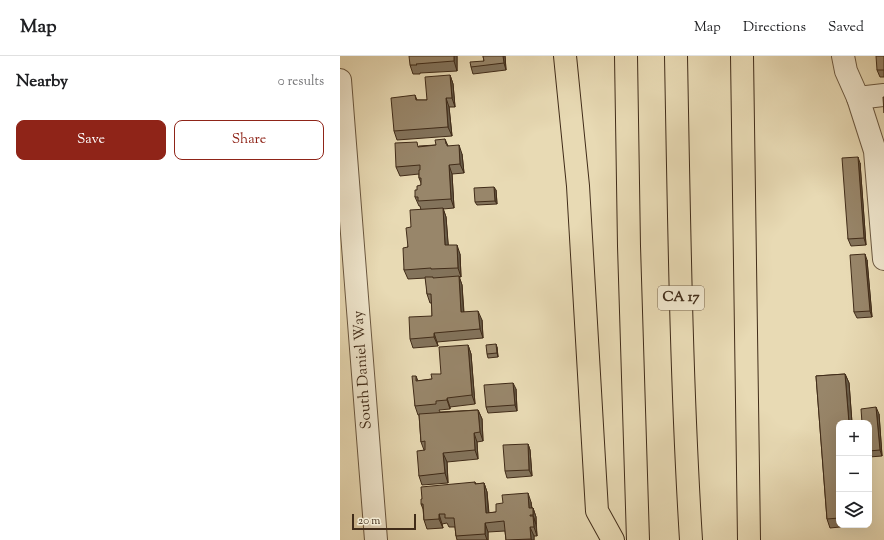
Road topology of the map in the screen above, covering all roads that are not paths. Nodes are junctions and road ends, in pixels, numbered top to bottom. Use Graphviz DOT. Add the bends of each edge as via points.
graph roads {
  1 [pos="565,56"];
  2 [pos="626,56"];
  3 [pos="676,56"];
  4 [pos="742,56"];
  5 [pos="843,56"];
  6 [pos="340,80"];
  7 [pos="884,95"];
  8 [pos="858,98"];
  9 [pos="884,259"];
  10 [pos="376,540"];
  11 [pos="613,540"];
  12 [pos="638,540"];
  13 [pos="690,540"];
  14 [pos="749,540"];
  1 -- 11 [label="highway" via="578,194 597,511"];
  2 -- 12 [label="highway"];
  3 -- 13 [label="highway, CA 17" via="683,372"];
  4 -- 14 [label="highway"];
  5 -- 8 [label="street" via="846,71"];
  6 -- 10 [label="street, South Daniel Way"];
  7 -- 8 [label="street"];
  8 -- 9 [label="street" via="876,150"];
}
